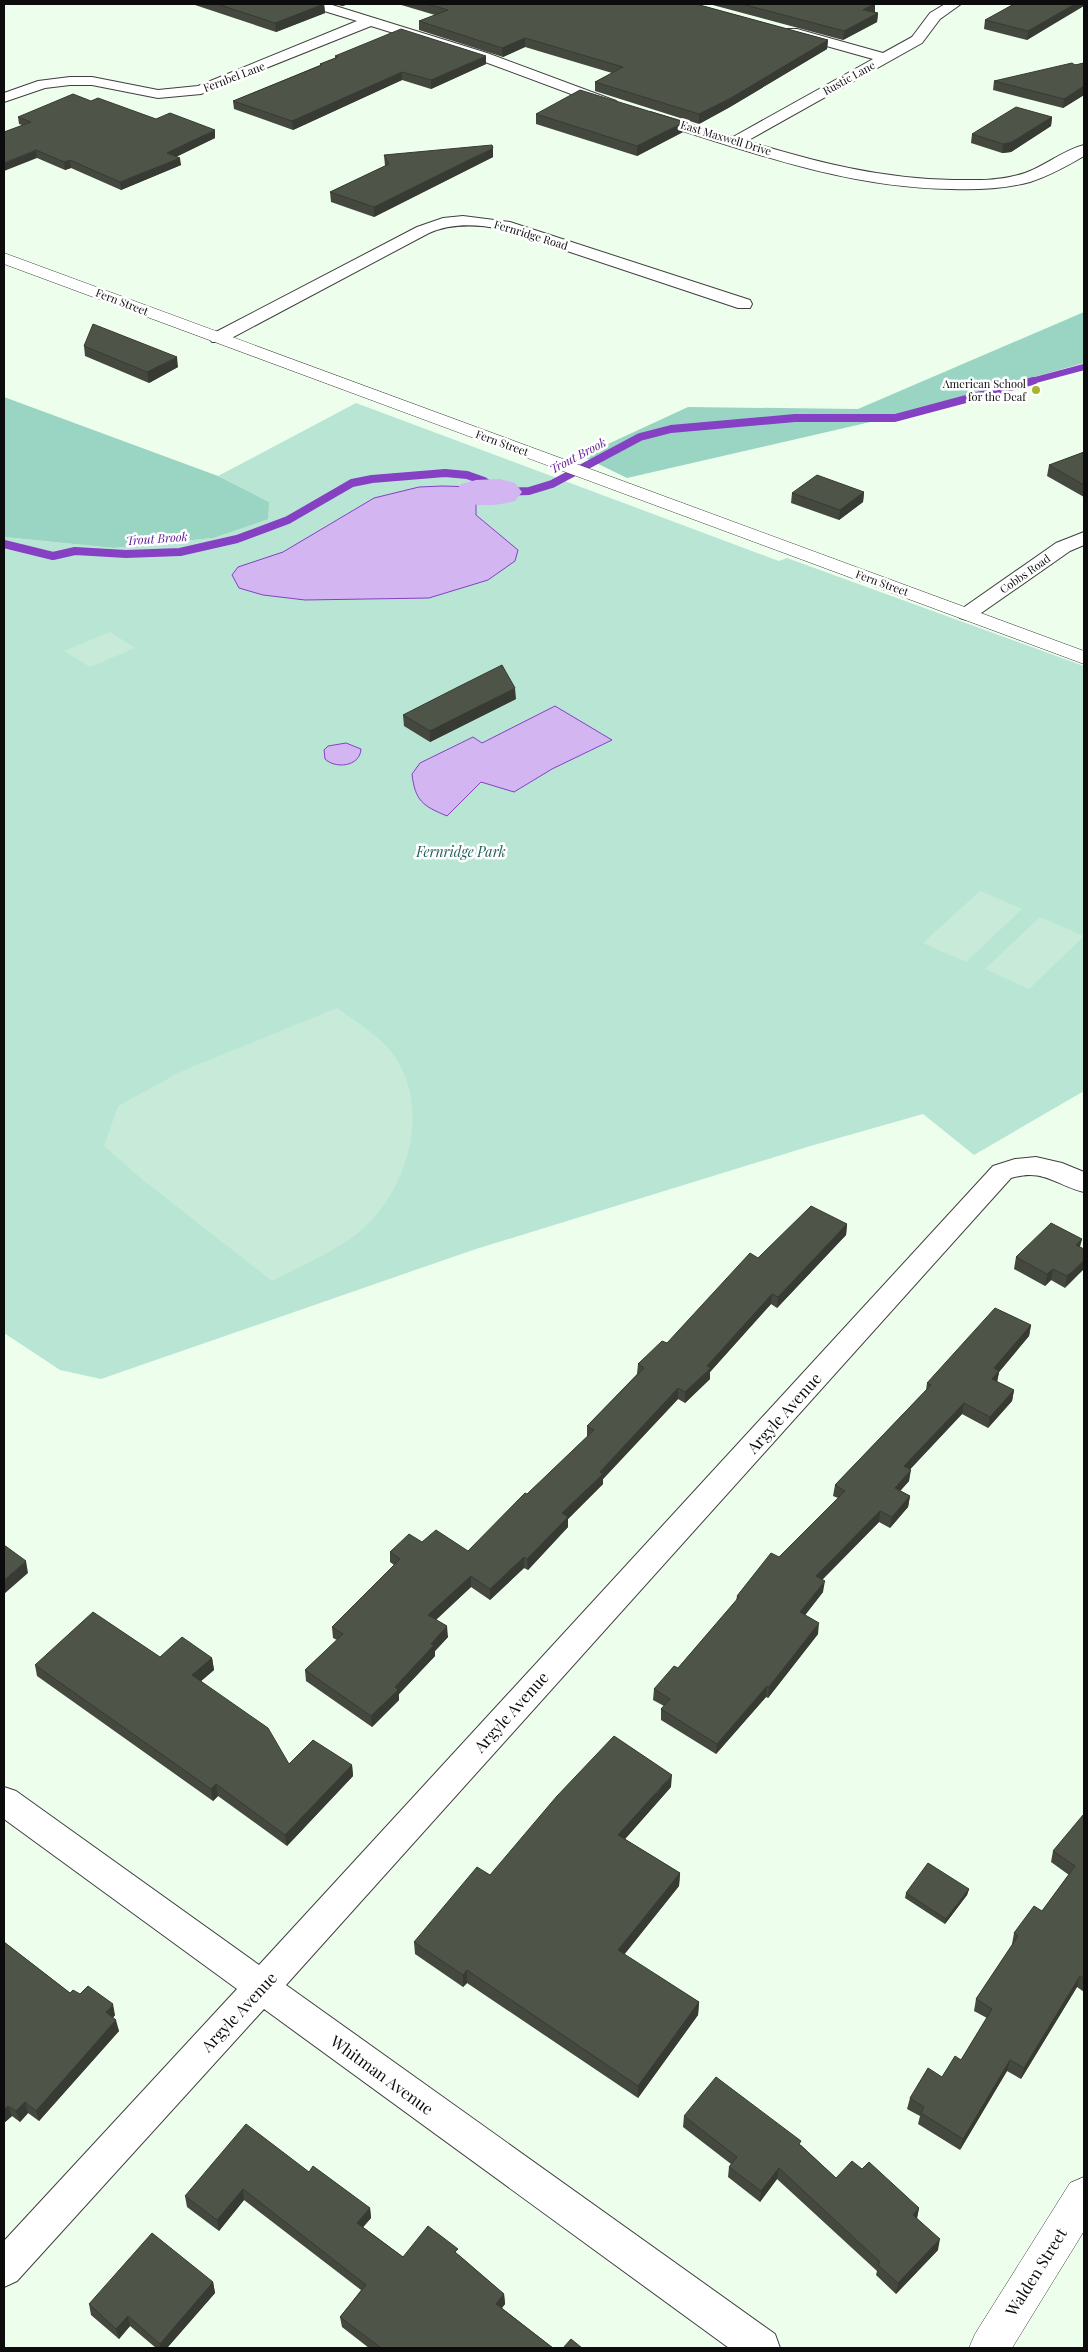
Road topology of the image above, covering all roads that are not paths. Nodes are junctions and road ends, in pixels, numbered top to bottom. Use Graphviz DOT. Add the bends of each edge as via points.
graph roads {
  1 [pos="316,4"];
  2 [pos="954,4"];
  3 [pos="370,21"];
  4 [pos="782,30"];
  5 [pos="885,58"];
  6 [pos="4,98"];
  7 [pos="621,107"];
  8 [pos="640,113"];
  9 [pos="736,141"];
  10 [pos="1084,150"];
  11 [pos="4,258"];
  12 [pos="744,304"];
  13 [pos="218,338"];
  14 [pos="1084,538"];
  15 [pos="968,614"];
  16 [pos="1084,658"];
  17 [pos="1084,1183"];
  18 [pos="4,1800"];
  19 [pos="260,1988"];
  20 [pos="1084,2196"];
  21 [pos="4,2268"];
  22 [pos="761,2348"];
  23 [pos="989,2348"];
  1 -- 3 [label="street"];
  2 -- 5 [label="street, Rustic Lane" via="935,16 917,40"];
  3 -- 6 [label="street, Fernbel Lane" via="193,92 158,94 97,82 70,81 43,84"];
  3 -- 7 [label="street" via="482,56"];
  4 -- 5 [label="street"];
  5 -- 9 [label="street, Rustic Lane"];
  8 -- 9 [label="street, East Maxwell Drive"];
  9 -- 10 [label="street, East Maxwell Drive" via="833,170 919,186 1022,180 1050,170"];
  11 -- 13 [label="street, Fern Street"];
  12 -- 13 [label="street, Fernridge Road" via="504,225 454,220 429,227"];
  13 -- 15 [label="street, Fern Street"];
  14 -- 15 [label="street, Cobbs Road" via="1063,546"];
  15 -- 16 [label="street, Fern Street"];
  17 -- 19 [label="street, Argyle Avenue" via="1047,1167 1023,1165 1002,1172"];
  18 -- 19 [label="street, Whitman Avenue"];
  19 -- 21 [label="street, Argyle Avenue"];
  19 -- 22 [label="street, Whitman Avenue"];
  20 -- 23 [label="street, Walden Street"];
}
